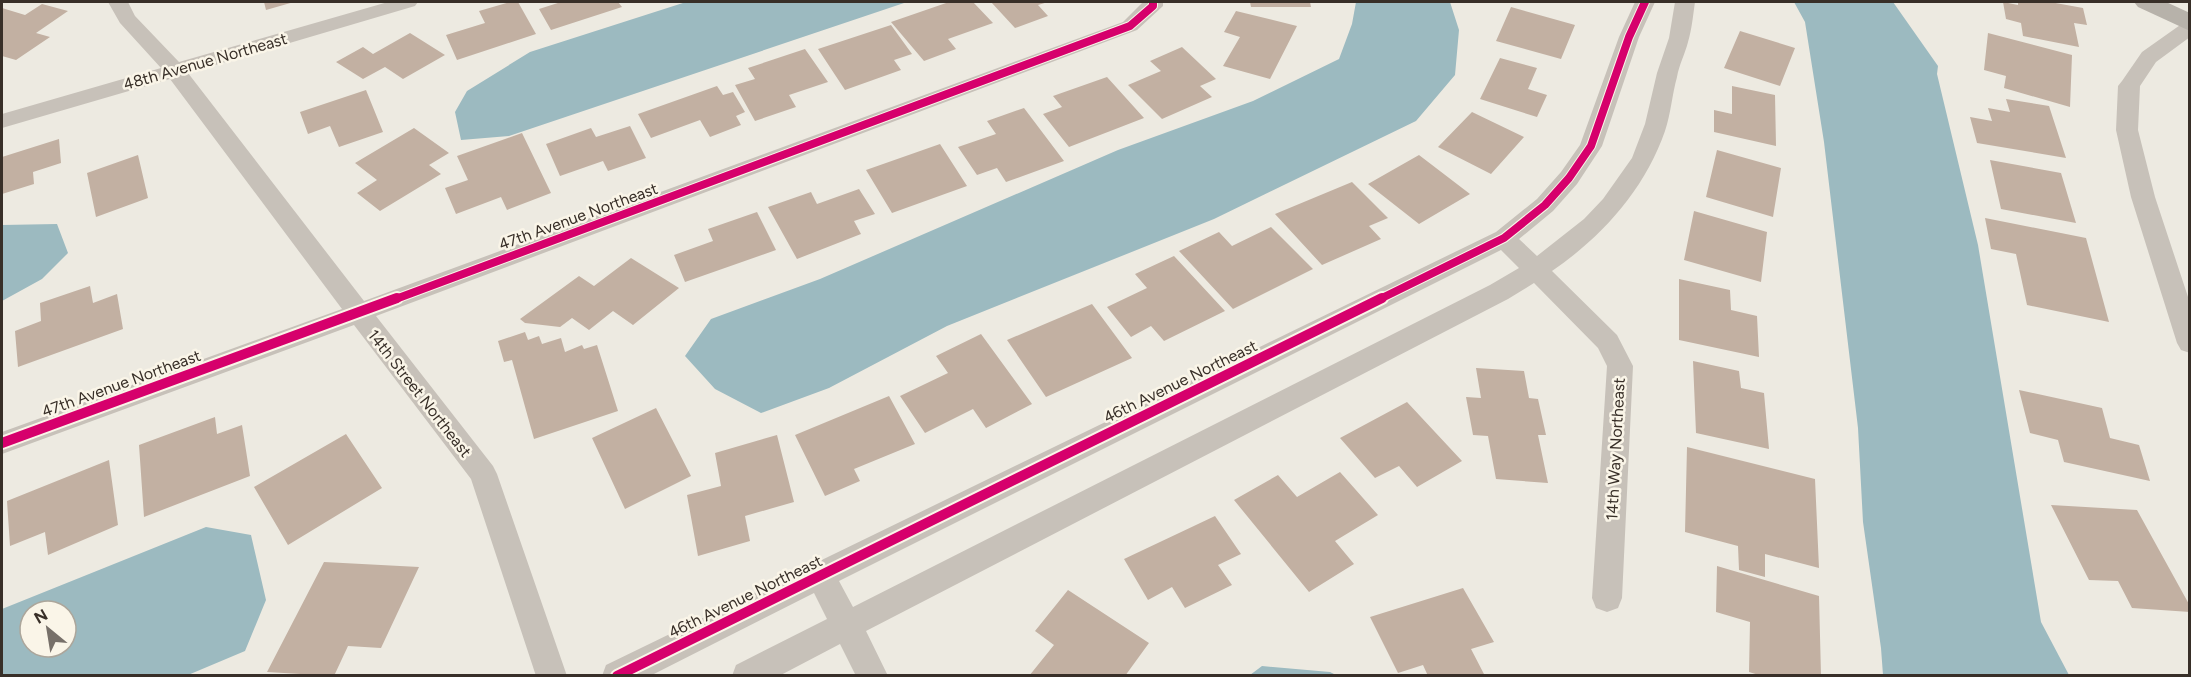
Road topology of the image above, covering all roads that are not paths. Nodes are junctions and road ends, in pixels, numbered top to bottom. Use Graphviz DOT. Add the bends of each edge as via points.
graph roads {
  1 [pos="118,2"];
  2 [pos="408,2"];
  3 [pos="1153,2"];
  4 [pos="1645,2"];
  5 [pos="1684,2"];
  6 [pos="2147,2"];
  7 [pos="2190,22"];
  8 [pos="2190,27"];
  9 [pos="175,70"];
  10 [pos="2,121"];
  11 [pos="1504,238"];
  12 [pos="1536,271"];
  13 [pos="358,313"];
  14 [pos="2190,343"];
  15 [pos="2,443"];
  16 [pos="820,575"];
  17 [pos="1607,598"];
  18 [pos="847,624"];
  19 [pos="552,675"];
  20 [pos="617,675"];
  21 [pos="747,675"];
  22 [pos="873,675"];
  1 -- 9 [label="street, 14th Street Northeast" via="127,19"];
  2 -- 9 [label="street, 48th Avenue Northeast"];
  3 -- 13 [label="street, 47th Avenue Northeast" via="1130,27"];
  4 -- 11 [label="street, 46th Avenue Northeast" via="1591,146 1545,205"];
  5 -- 12 [label="street" via="1679,38 1654,130 1639,168 1611,208 1574,244"];
  6 -- 7 [label="street"];
  8 -- 14 [label="street" via="2149,57 2129,86 2127,130"];
  9 -- 10 [label="street, 48th Avenue Northeast"];
  9 -- 13 [label="street, 14th Street Northeast"];
  11 -- 12 [label="street, 14th Way Northeast"];
  11 -- 16 [label="street, 46th Avenue Northeast"];
  12 -- 17 [label="street, 14th Way Northeast" via="1608,342 1620,366"];
  12 -- 18 [label="street"];
  13 -- 15 [label="street, 47th Avenue Northeast"];
  13 -- 19 [label="street, 14th Street Northeast" via="483,474"];
  16 -- 18 [label="street"];
  16 -- 20 [label="street, 46th Avenue Northeast"];
  18 -- 21 [label="street"];
  18 -- 22 [label="street"];
}
